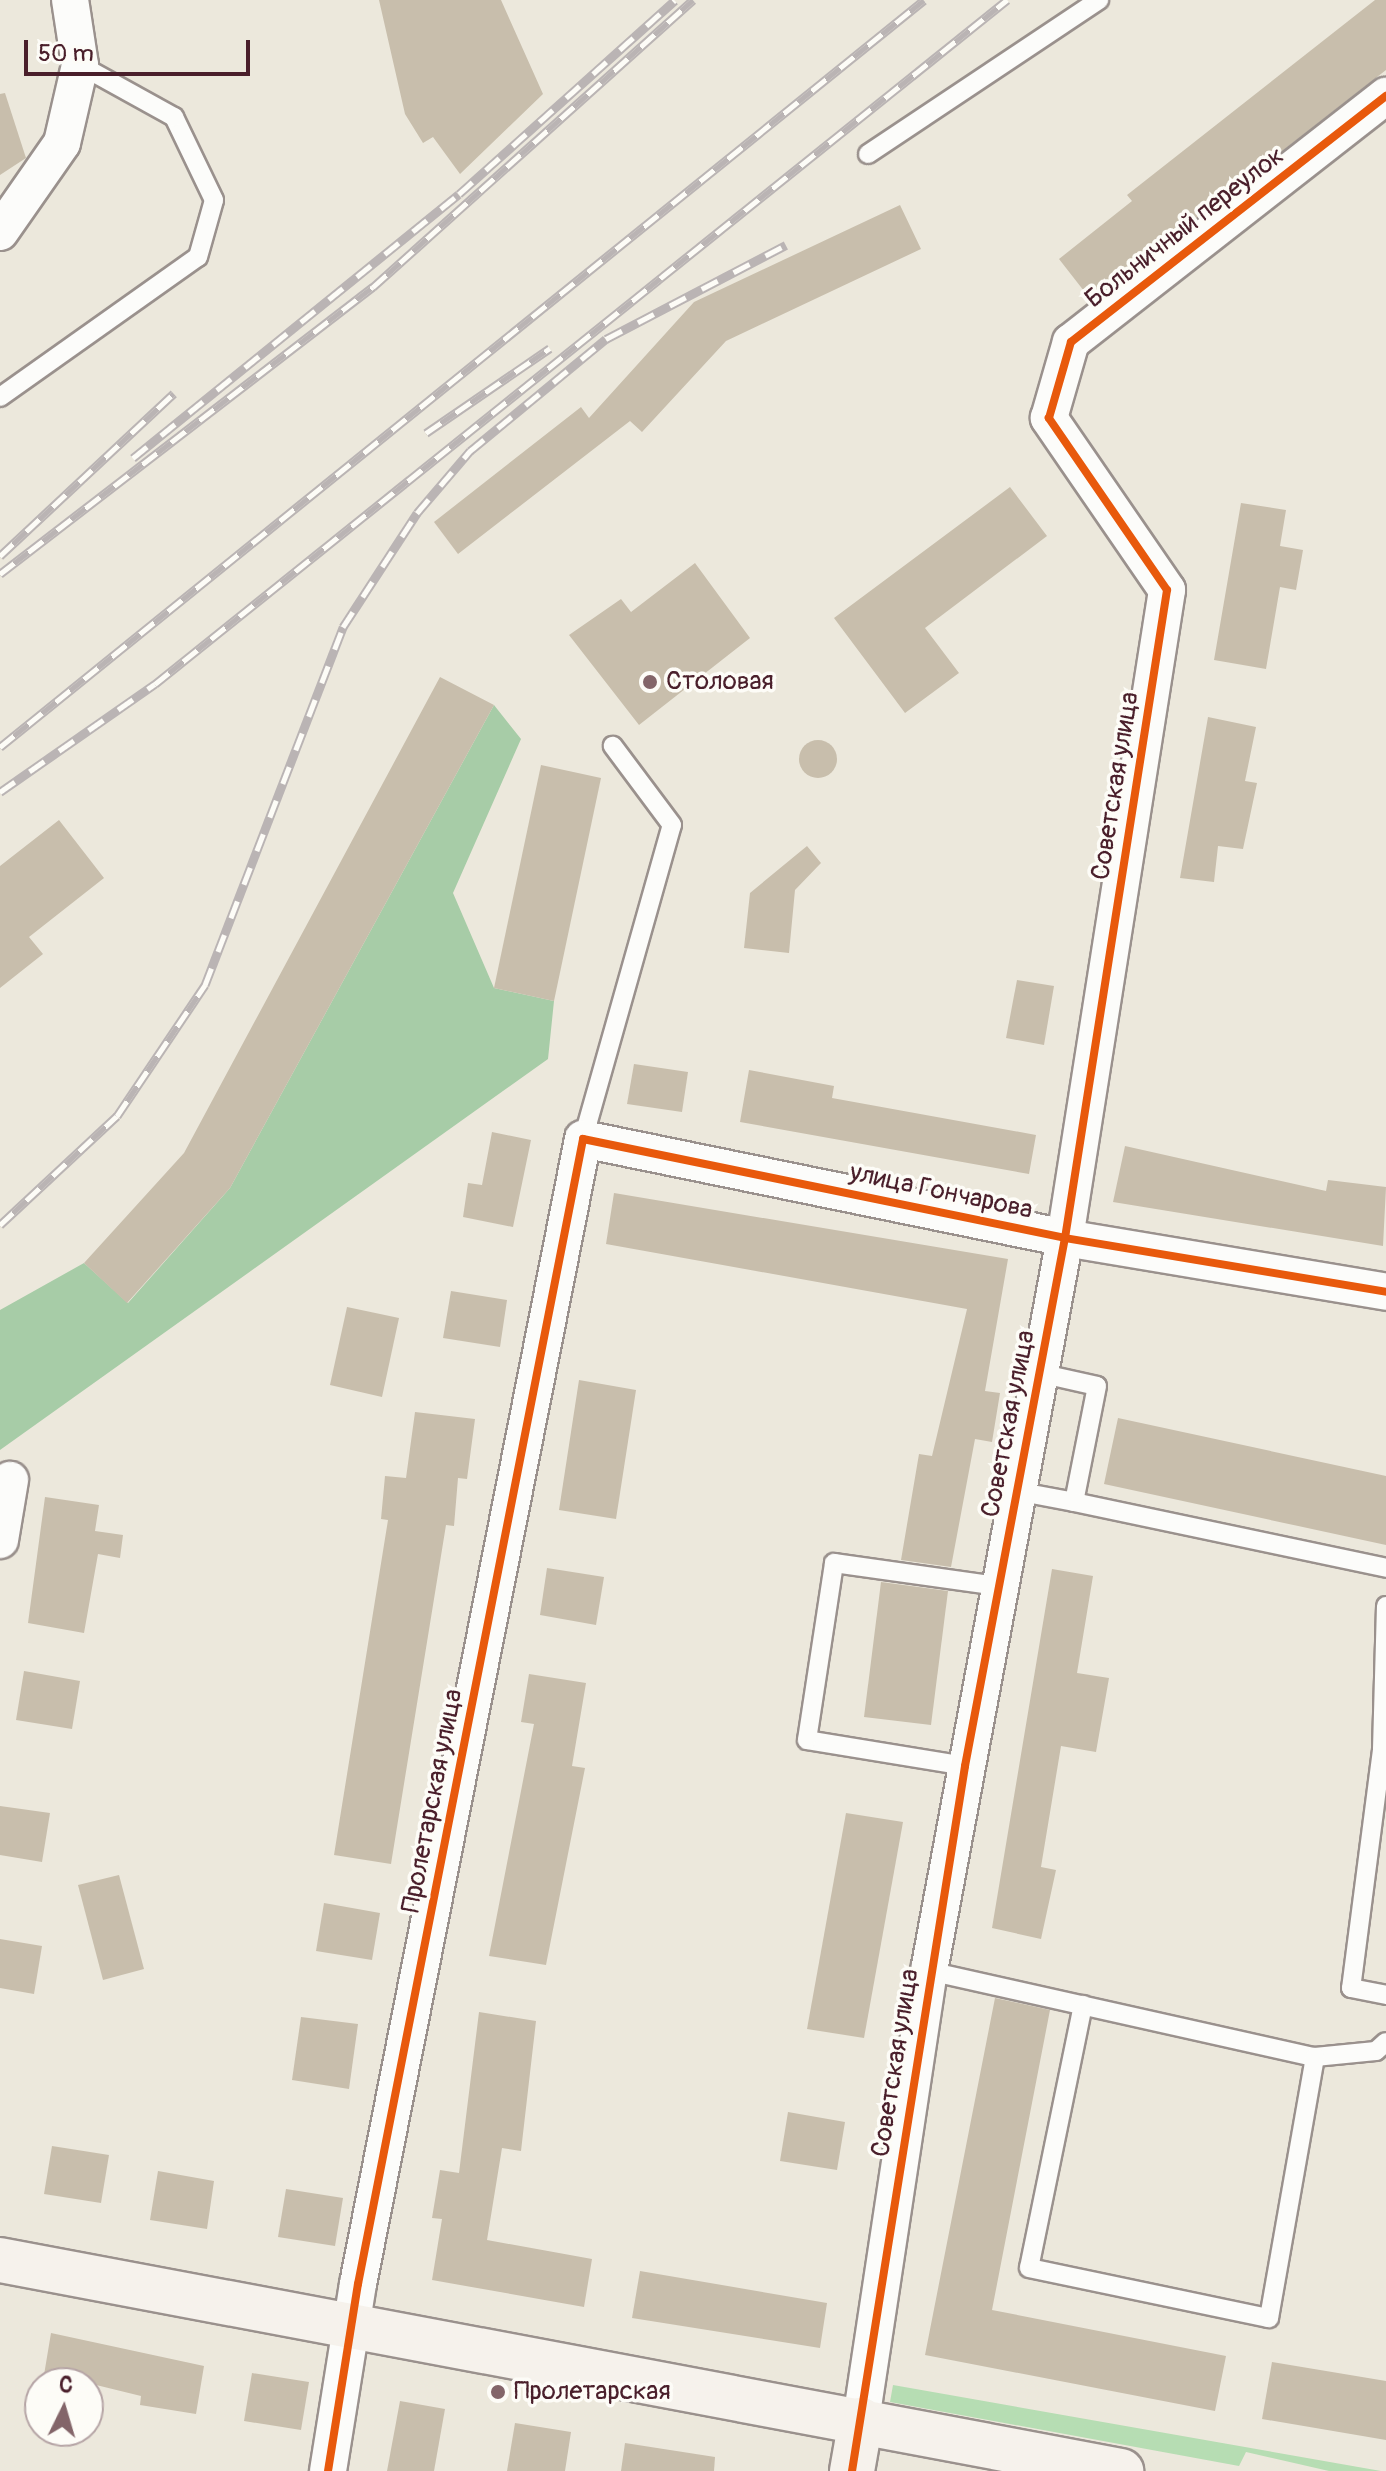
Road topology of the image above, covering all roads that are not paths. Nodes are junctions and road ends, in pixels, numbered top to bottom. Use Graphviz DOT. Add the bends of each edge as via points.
graph roads {
  1 [pos="70,0"];
  2 [pos="1099,0"];
  3 [pos="80,65"];
  4 [pos="1386,96"];
  5 [pos="868,154"];
  6 [pos="0,232"];
  7 [pos="0,397"];
  8 [pos="1049,418"];
  9 [pos="613,746"];
  10 [pos="583,1139"];
  11 [pos="1065,1238"];
  12 [pos="1386,1292"];
  13 [pos="1039,1373"];
  14 [pos="10,1480"];
  15 [pos="1016,1491"];
  16 [pos="1074,1502"];
  17 [pos="0,1540"];
  18 [pos="1386,1568"];
  19 [pos="998,1586"];
  20 [pos="1386,1606"];
  21 [pos="965,1766"];
  22 [pos="929,1971"];
  23 [pos="1386,1995"];
  24 [pos="1083,2005"];
  25 [pos="1386,2042"];
  26 [pos="1315,2057"];
  27 [pos="0,2260"];
  28 [pos="351,2327"];
  29 [pos="861,2420"];
  30 [pos="328,2471"];
  31 [pos="852,2471"];
  32 [pos="1121,2471"];
  1 -- 3 [label="street"];
  2 -- 5 [label="lane"];
  3 -- 6 [label="street" via="62,143"];
  3 -- 7 [label="lane" via="174,117 214,200 198,257"];
  4 -- 8 [label="street, Больничный переулок" via="1071,342"];
  8 -- 11 [label="street, Советская улица" via="1167,590"];
  9 -- 10 [label="lane" via="672,825"];
  10 -- 11 [label="street, улица Гончарова"];
  10 -- 28 [label="street, Пролетарская улица"];
  11 -- 12 [label="street, улица Гончарова"];
  11 -- 13 [label="street, Советская улица"];
  13 -- 15 [label="street, Советская улица"];
  13 -- 16 [label="lane" via="1097,1386"];
  14 -- 17 [label="street"];
  15 -- 16 [label="lane"];
  15 -- 19 [label="street, Советская улица"];
  16 -- 18 [label="lane"];
  19 -- 21 [label="street, Советская улица"];
  19 -- 21 [label="lane" via="834,1563 807,1740"];
  20 -- 23 [label="lane" via="1380,1631 1382,1750 1351,1988"];
  21 -- 22 [label="street, Советская улица"];
  22 -- 24 [label="lane"];
  22 -- 29 [label="street, Советская улица"];
  24 -- 26 [label="lane"];
  24 -- 26 [label="lane" via="1029,2268 1269,2318"];
  25 -- 26 [label="lane" via="1376,2051"];
  27 -- 28 [label="main road"];
  28 -- 29 [label="main road"];
  28 -- 30 [label="street, Пролетарская улица"];
  29 -- 31 [label="main road, Советская улица"];
  29 -- 32 [label="main road"];
}
